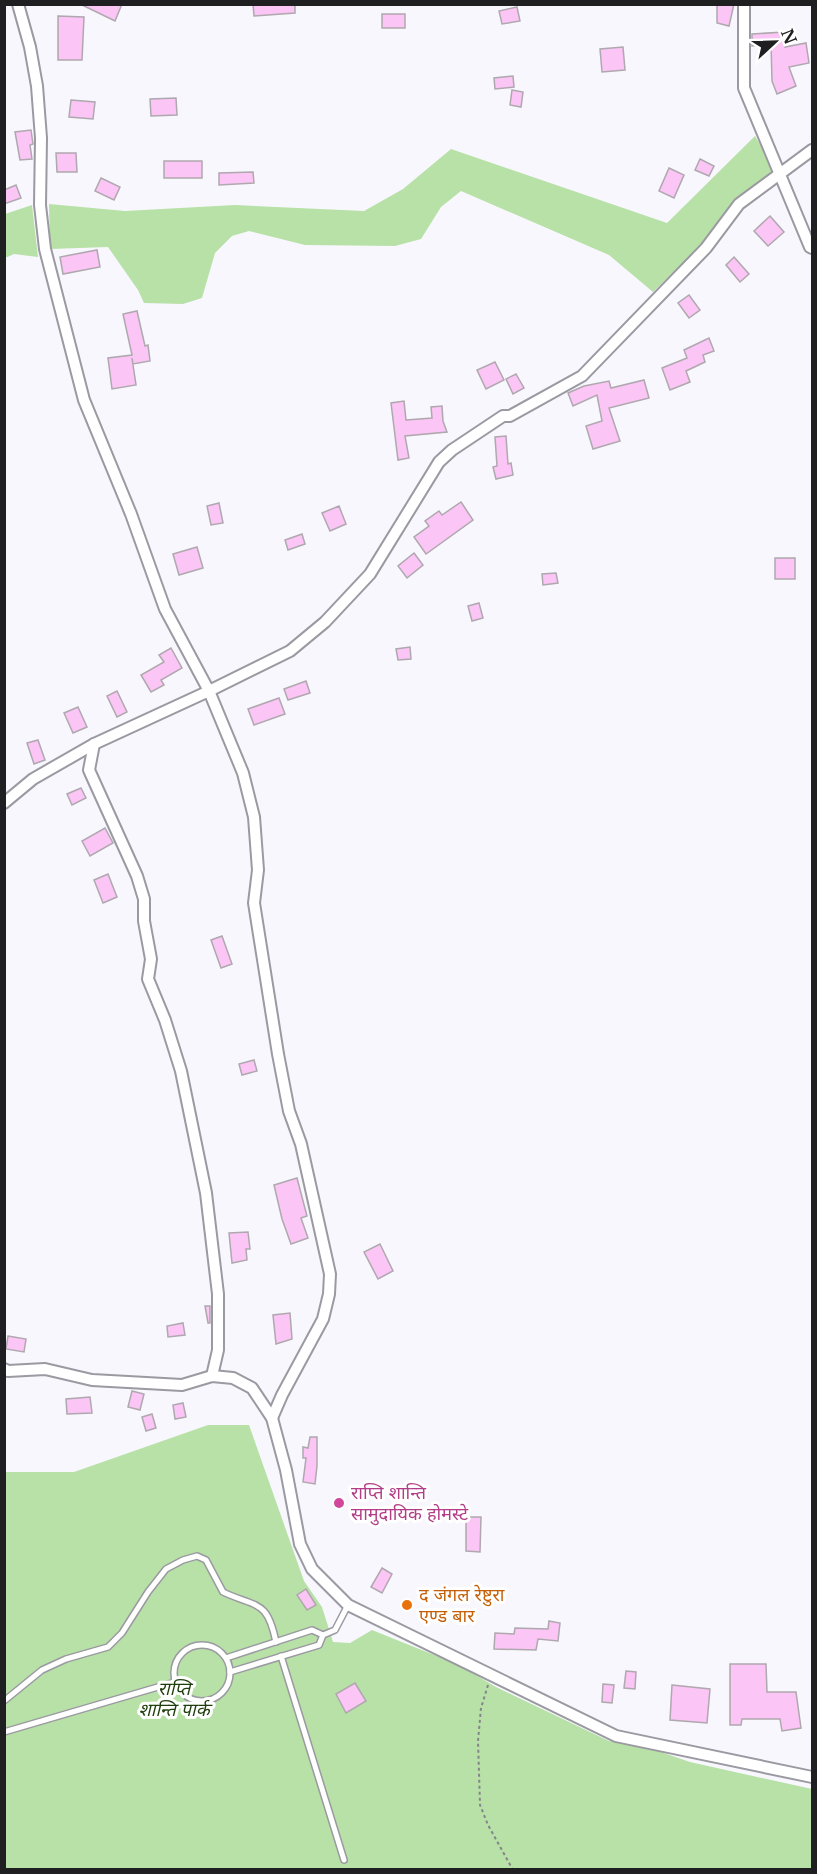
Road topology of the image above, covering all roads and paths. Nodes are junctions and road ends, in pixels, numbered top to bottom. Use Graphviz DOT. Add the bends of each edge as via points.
graph roads {
  1 [pos="18,4"];
  2 [pos="744,4"];
  3 [pos="813,150"];
  4 [pos="781,174"];
  5 [pos="813,248"];
  6 [pos="209,691"];
  7 [pos="94,744"];
  8 [pos="4,803"];
  9 [pos="6,1371"];
  10 [pos="212,1376"];
  11 [pos="272,1418"];
  12 [pos="348,1605"];
  13 [pos="323,1635"];
  14 [pos="276,1642"];
  15 [pos="280,1656"];
  16 [pos="226,1658"];
  17 [pos="230,1672"];
  18 [pos="491,1674"];
  19 [pos="175,1682"];
  20 [pos="4,1701"];
  21 [pos="4,1732"];
  22 [pos="813,1777"];
  23 [pos="344,1860"];
  24 [pos="513,1869"];
  1 -- 6 [label="street" via="37,86 45,249 84,400 132,514 165,609"];
  2 -- 4 [label="street" via="744,88"];
  3 -- 4 [label="street"];
  4 -- 5 [label="street"];
  4 -- 6 [label="street" via="739,204 706,248 582,376 510,416 503,416 452,450 440,462 370,574 324,622 290,651"];
  6 -- 7 [label="street"];
  6 -- 11 [label="street" via="243,773 254,817 258,870 254,903 278,1054 330,1274 323,1319"];
  7 -- 8 [label="street" via="33,778"];
  7 -- 10 [label="street" via="89,770 144,899 151,959 148,979 181,1071 206,1194 218,1293 218,1350"];
  9 -- 10 [label="street" via="45,1369 92,1380 182,1385"];
  10 -- 11 [label="street" via="233,1378 252,1388"];
  11 -- 12 [label="street" via="300,1544 312,1569"];
  12 -- 13 [label="lane" via="335,1630"];
  12 -- 18 [label="street"];
  13 -- 14 [label="lane" via="312,1630"];
  13 -- 15 [label="lane" via="319,1645"];
  14 -- 16 [label="lane"];
  14 -- 20 [label="lane" via="268,1615 259,1606 223,1592 206,1560 197,1556 166,1569 108,1647 42,1670"];
  15 -- 17 [label="lane"];
  15 -- 23 [label="lane"];
  16 -- 17 [label="lane"];
  16 -- 19 [label="lane" via="207,1645 191,1646 175,1663"];
  17 -- 19 [label="lane" via="224,1691 206,1701 186,1697"];
  18 -- 22 [label="street" via="616,1736"];
  18 -- 24 [label="path" via="480,1708 480,1805"];
  19 -- 21 [label="lane"];
}
